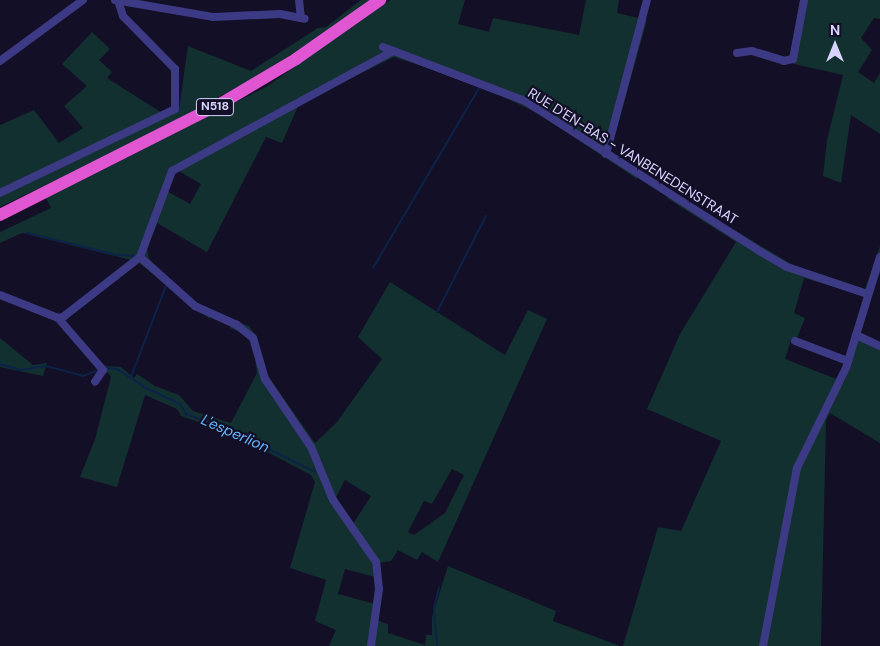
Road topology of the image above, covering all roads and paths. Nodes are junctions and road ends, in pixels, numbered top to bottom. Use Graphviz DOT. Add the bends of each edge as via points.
graph roads {
  1 [pos="83,0"];
  2 [pos="116,0"];
  3 [pos="299,0"];
  4 [pos="380,0"];
  5 [pos="647,0"];
  6 [pos="804,0"];
  7 [pos="383,47"];
  8 [pos="392,52"];
  9 [pos="737,53"];
  10 [pos="0,61"];
  11 [pos="606,154"];
  12 [pos="0,193"];
  13 [pos="38,196"];
  14 [pos="0,214"];
  15 [pos="0,220"];
  16 [pos="140,257"];
  17 [pos="880,257"];
  18 [pos="867,294"];
  19 [pos="0,295"];
  20 [pos="58,318"];
  21 [pos="856,335"];
  22 [pos="795,341"];
  23 [pos="880,346"];
  24 [pos="848,361"];
  25 [pos="96,382"];
  26 [pos="371,646"];
  27 [pos="763,646"];
  1 -- 10 [label="street"];
  2 -- 3 [label="street" via="213,17 280,14 303,19"];
  2 -- 12 [label="street" via="123,16 174,69 175,109"];
  4 -- 13 [label="highway, N518" via="319,44 230,99"];
  5 -- 11 [label="street"];
  6 -- 9 [label="street" via="793,59 784,61 752,51"];
  7 -- 8 [label="street, RUE D'EN-BAS - VANBENEDENSTRAAT"];
  8 -- 11 [label="street, RUE D'EN-BAS - VANBENEDENSTRAAT" via="489,85 525,101"];
  8 -- 16 [label="street" via="172,171"];
  11 -- 18 [label="street, RUE D'EN-BAS - VANBENEDENSTRAAT" via="787,267"];
  13 -- 14 [label="highway, N518"];
  13 -- 15 [label="highway, N518"];
  16 -- 20 [label="street"];
  16 -- 26 [label="street" via="195,306 237,325 253,338 265,379 311,447 333,500 376,562 378,589"];
  17 -- 18 [label="street"];
  18 -- 21 [label="street"];
  19 -- 20 [label="street"];
  20 -- 25 [label="street" via="103,370"];
  21 -- 23 [label="street"];
  21 -- 24 [label="street"];
  22 -- 24 [label="street"];
  24 -- 27 [label="street" via="797,468"];
}
